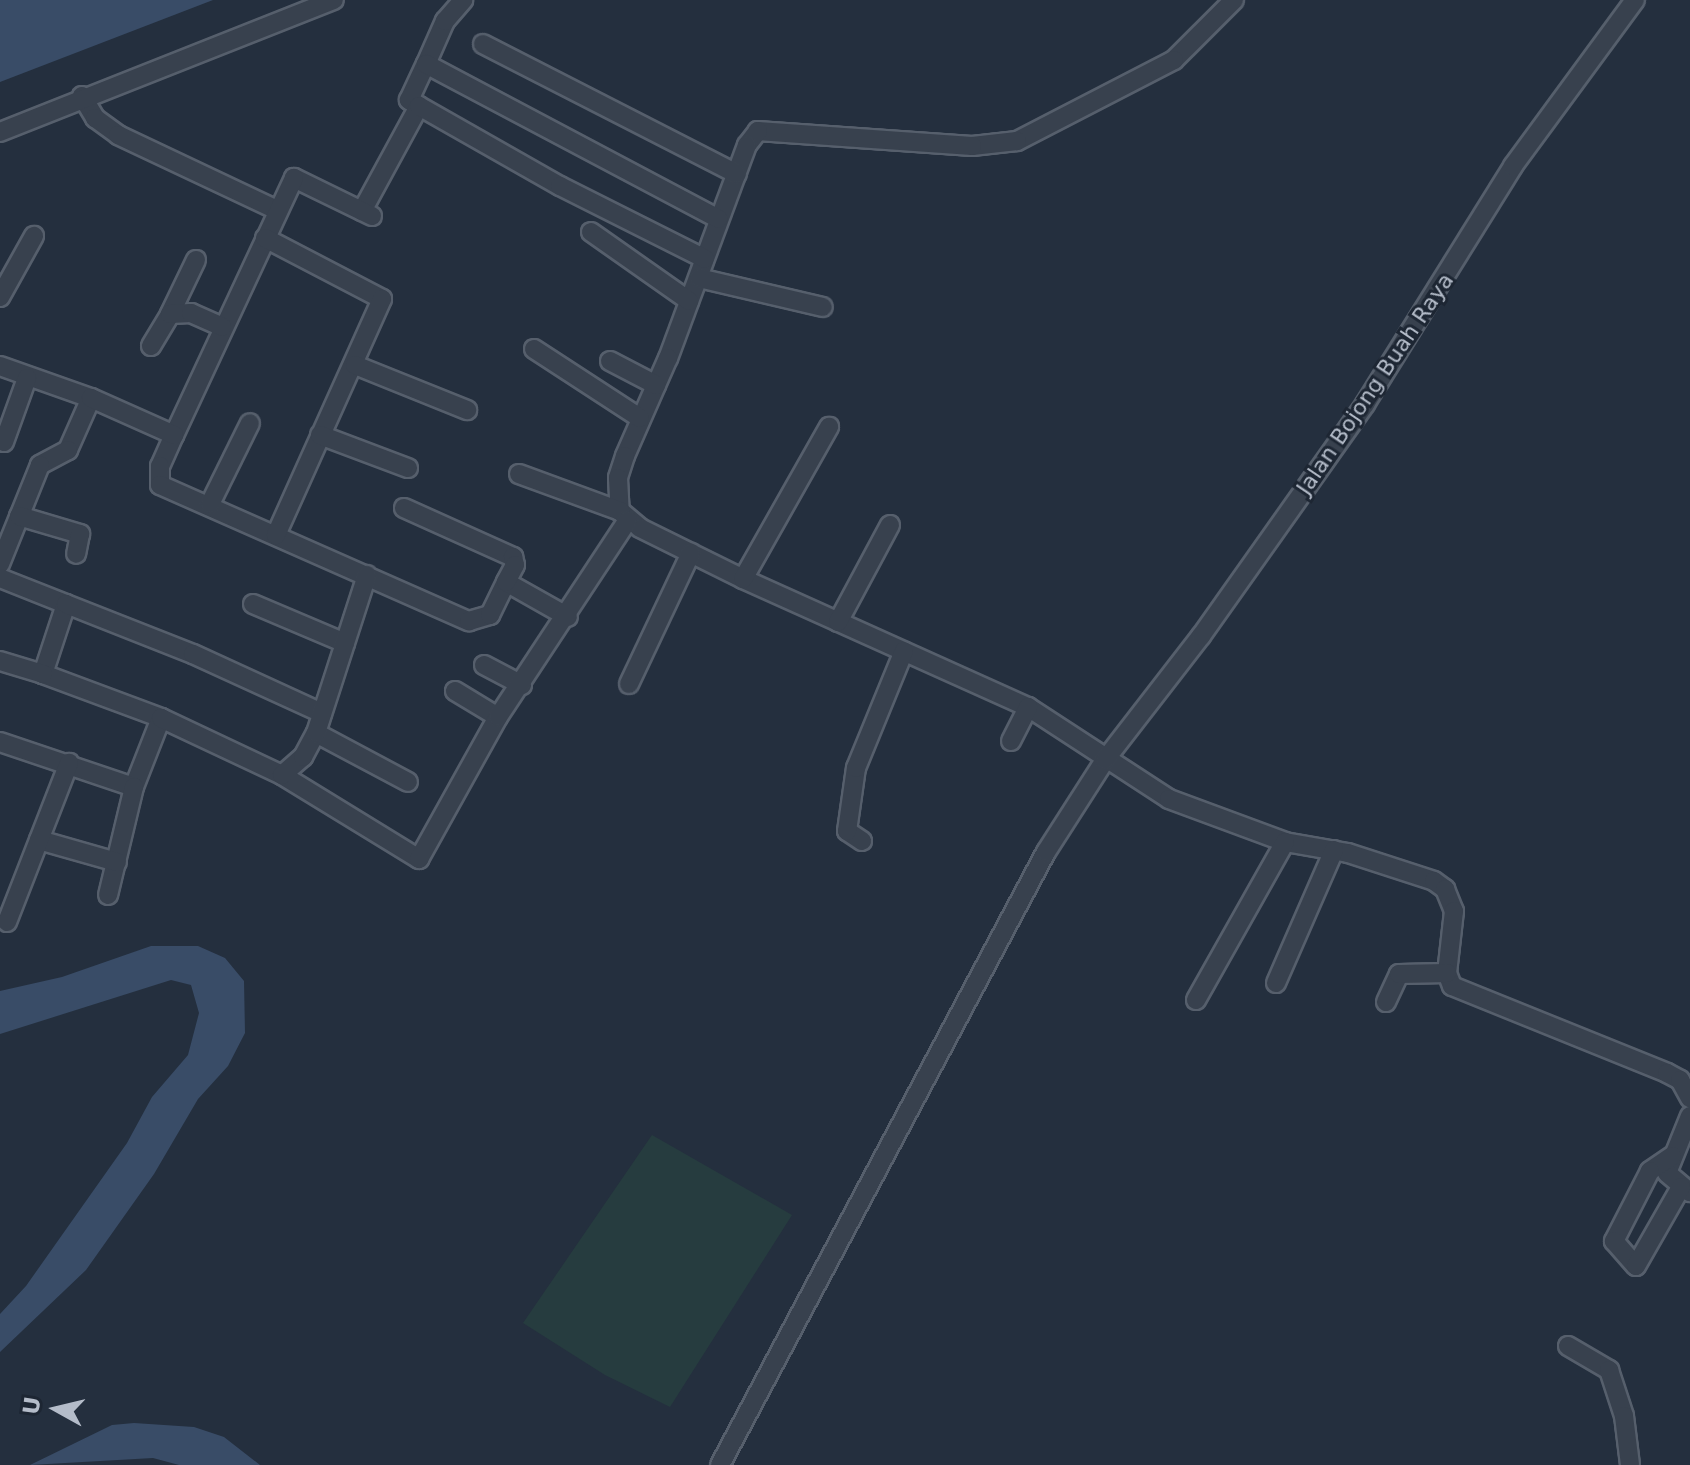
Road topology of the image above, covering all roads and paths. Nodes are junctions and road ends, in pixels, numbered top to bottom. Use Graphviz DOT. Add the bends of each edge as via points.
graph roads {
  1 [pos="334,0"];
  2 [pos="463,0"];
  3 [pos="1234,0"];
  4 [pos="1635,0"];
  5 [pos="483,44"];
  6 [pos="426,64"];
  7 [pos="82,96"];
  8 [pos="419,106"];
  9 [pos="0,132"];
  10 [pos="737,174"];
  11 [pos="200,187"];
  12 [pos="719,219"];
  13 [pos="271,223"];
  14 [pos="591,232"];
  15 [pos="34,236"];
  16 [pos="705,259"];
  17 [pos="196,260"];
  18 [pos="699,278"];
  19 [pos="0,297"];
  20 [pos="689,301"];
  21 [pos="823,307"];
  22 [pos="170,314"];
  23 [pos="222,327"];
  24 [pos="151,346"];
  25 [pos="534,349"];
  26 [pos="610,361"];
  27 [pos="355,365"];
  28 [pos="0,366"];
  29 [pos="27,378"];
  30 [pos="656,385"];
  31 [pos="91,398"];
  32 [pos="467,410"];
  33 [pos="640,418"];
  34 [pos="250,423"];
  35 [pos="829,427"];
  36 [pos="174,435"];
  37 [pos="320,435"];
  38 [pos="4,442"];
  39 [pos="408,468"];
  40 [pos="519,474"];
  41 [pos="210,504"];
  42 [pos="404,508"];
  43 [pos="19,516"];
  44 [pos="624,516"];
  45 [pos="890,525"];
  46 [pos="276,535"];
  47 [pos="691,553"];
  48 [pos="76,554"];
  49 [pos="1,560"];
  50 [pos="367,575"];
  51 [pos="0,578"];
  52 [pos="743,579"];
  53 [pos="506,582"];
  54 [pos="66,604"];
  55 [pos="253,604"];
  56 [pos="568,617"];
  57 [pos="838,622"];
  58 [pos="345,643"];
  59 [pos="904,651"];
  60 [pos="0,661"];
  61 [pos="484,665"];
  62 [pos="43,674"];
  63 [pos="629,684"];
  64 [pos="522,685"];
  65 [pos="455,691"];
  66 [pos="1028,707"];
  67 [pos="322,713"];
  68 [pos="498,717"];
  69 [pos="161,718"];
  70 [pos="316,733"];
  71 [pos="1011,741"];
  72 [pos="0,742"];
  73 [pos="1105,760"];
  74 [pos="69,763"];
  75 [pos="282,775"];
  76 [pos="408,782"];
  77 [pos="134,787"];
  78 [pos="39,840"];
  79 [pos="862,841"];
  80 [pos="1285,842"];
  81 [pos="1334,850"];
  82 [pos="117,862"];
  83 [pos="108,895"];
  84 [pos="7,922"];
  85 [pos="1447,973"];
  86 [pos="1276,983"];
  87 [pos="1196,1000"];
  88 [pos="1386,1002"];
  89 [pos="1690,1098"];
  90 [pos="1690,1116"];
  91 [pos="1672,1156"];
  92 [pos="1686,1190"];
  93 [pos="1568,1346"];
  94 [pos="720,1465"];
  95 [pos="1630,1465"];
  1 -- 7 [label="street"];
  2 -- 6 [label="street" via="445,21"];
  3 -- 10 [label="street" via="1174,60 1017,141 972,146 766,128 749,140"];
  4 -- 73 [label="street, Jalan Bojong Buah Raya" via="1513,166 1340,440"];
  5 -- 10 [label="street"];
  6 -- 8 [label="street" via="409,100"];
  6 -- 12 [label="street"];
  7 -- 9 [label="street"];
  7 -- 13 [label="street" via="95,118 118,135"];
  8 -- 13 [label="street" via="367,213 297,177"];
  8 -- 16 [label="street" via="560,186"];
  10 -- 12 [label="street"];
  11 -- 13 [label="street"];
  12 -- 16 [label="street"];
  13 -- 23 [label="street"];
  13 -- 27 [label="street" via="381,296"];
  14 -- 20 [label="street"];
  15 -- 19 [label="street"];
  16 -- 18 [label="street"];
  17 -- 22 [label="street"];
  18 -- 20 [label="street"];
  18 -- 21 [label="street"];
  20 -- 30 [label="street"];
  22 -- 23 [label="street" via="191,313"];
  22 -- 24 [label="street"];
  23 -- 36 [label="street"];
  25 -- 33 [label="street"];
  26 -- 30 [label="street"];
  27 -- 32 [label="street"];
  27 -- 37 [label="street"];
  28 -- 29 [label="street"];
  29 -- 31 [label="street"];
  29 -- 38 [label="street"];
  30 -- 33 [label="street"];
  31 -- 36 [label="street"];
  31 -- 43 [label="street" via="68,450 40,465"];
  33 -- 44 [label="street" via="618,478"];
  34 -- 41 [label="street"];
  35 -- 52 [label="street"];
  36 -- 41 [label="street" via="160,466 160,485"];
  37 -- 39 [label="street"];
  37 -- 46 [label="street"];
  40 -- 44 [label="street"];
  41 -- 46 [label="street"];
  42 -- 53 [label="street" via="513,557 515,565"];
  43 -- 48 [label="street" via="80,534"];
  43 -- 49 [label="street"];
  44 -- 47 [label="street"];
  44 -- 56 [label="street"];
  45 -- 57 [label="street"];
  46 -- 50 [label="street"];
  47 -- 52 [label="street"];
  47 -- 63 [label="street"];
  50 -- 53 [label="street" via="477,621 490,615"];
  50 -- 58 [label="street"];
  51 -- 54 [label="street"];
  52 -- 57 [label="street"];
  53 -- 56 [label="street"];
  54 -- 62 [label="street"];
  54 -- 67 [label="street"];
  55 -- 58 [label="street"];
  56 -- 64 [label="street"];
  57 -- 59 [label="street"];
  58 -- 67 [label="street"];
  59 -- 66 [label="street"];
  59 -- 79 [label="street" via="856,768 847,831"];
  60 -- 62 [label="street"];
  61 -- 64 [label="street"];
  62 -- 69 [label="street"];
  64 -- 68 [label="street"];
  65 -- 68 [label="street"];
  66 -- 71 [label="street"];
  66 -- 73 [label="street"];
  67 -- 70 [label="street"];
  68 -- 75 [label="street" via="419,859"];
  69 -- 75 [label="street"];
  69 -- 77 [label="street"];
  70 -- 75 [label="street" via="303,757"];
  70 -- 76 [label="street"];
  72 -- 74 [label="street"];
  73 -- 80 [label="street" via="1169,799"];
  73 -- 94 [label="street, Jalan Bojong Buah Raya" via="1046,852"];
  74 -- 77 [label="street"];
  74 -- 78 [label="street"];
  77 -- 82 [label="street"];
  78 -- 82 [label="street"];
  78 -- 84 [label="street"];
  80 -- 81 [label="street"];
  80 -- 87 [label="street"];
  81 -- 85 [label="street" via="1418,874 1445,889 1454,911"];
  81 -- 86 [label="street"];
  82 -- 83 [label="street"];
  85 -- 88 [label="street" via="1399,974"];
  85 -- 89 [label="street" via="1452,986 1477,1001 1667,1073 1680,1080"];
  90 -- 91 [label="street"];
  91 -- 92 [label="street" via="1667,1173"];
  91 -- 92 [label="street" via="1650,1171 1614,1241 1616,1249 1636,1266"];
  93 -- 95 [label="street" via="1609,1370 1624,1416"];
}
